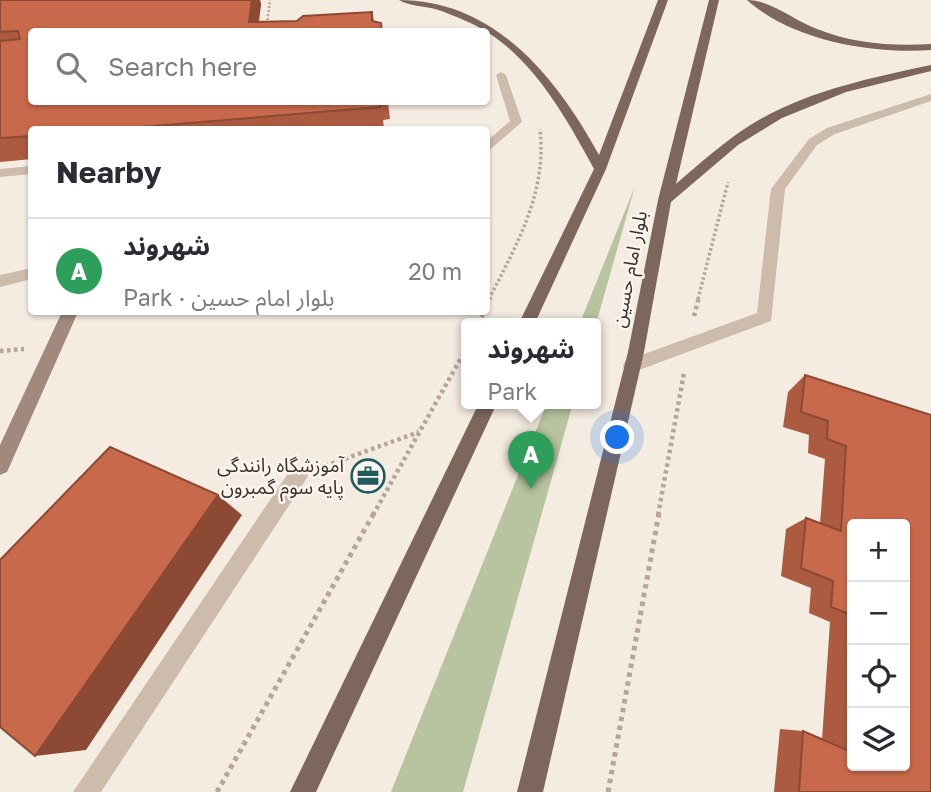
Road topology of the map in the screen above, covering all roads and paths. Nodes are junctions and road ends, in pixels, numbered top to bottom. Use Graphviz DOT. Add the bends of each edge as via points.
graph roads {
  1 [pos="270,0"];
  2 [pos="404,0"];
  3 [pos="663,0"];
  4 [pos="714,0"];
  5 [pos="752,0"];
  6 [pos="266,28"];
  7 [pos="484,28"];
  8 [pos="490,32"];
  9 [pos="931,47"];
  10 [pos="931,68"];
  11 [pos="500,75"];
  12 [pos="931,97"];
  13 [pos="538,120"];
  14 [pos="490,145"];
  15 [pos="600,169"];
  16 [pos="28,170"];
  17 [pos="0,173"];
  18 [pos="729,178"];
  19 [pos="665,200"];
  20 [pos="28,274"];
  21 [pos="0,281"];
  22 [pos="490,297"];
  23 [pos="69,315"];
  24 [pos="529,318"];
  25 [pos="689,347"];
  26 [pos="461,358"];
  27 [pos="631,366"];
  28 [pos="485,409"];
  29 [pos="420,432"];
  30 [pos="0,466"];
  31 [pos="298,475"];
  32 [pos="86,792"];
  33 [pos="217,792"];
  34 [pos="303,792"];
  35 [pos="530,792"];
  36 [pos="608,792"];
  1 -- 6 [label="path"];
  2 -- 7 [label="main road" via="464,15"];
  3 -- 15 [label="main road"];
  4 -- 19 [label="main road, بلوار امام حسین"];
  5 -- 9 [label="main road" via="826,38 864,46"];
  8 -- 15 [label="main road" via="520,51 558,94"];
  10 -- 19 [label="main road" via="859,86 776,116 732,143"];
  11 -- 14 [label="street" via="516,122"];
  12 -- 25 [label="street" via="831,131 813,142 778,189 765,317"];
  13 -- 22 [label="path" via="543,146 538,195"];
  15 -- 24 [label="main road"];
  16 -- 17 [label="street"];
  18 -- 25 [label="path" via="699,286"];
  19 -- 27 [label="main road, بلوار امام حسین"];
  20 -- 21 [label="street"];
  23 -- 30 [label="street"];
  25 -- 27 [label="street"];
  25 -- 36 [label="path"];
  26 -- 29 [label="path"];
  27 -- 35 [label="main road, بلوار امام حسین"];
  28 -- 34 [label="main road"];
  29 -- 31 [label="path"];
  29 -- 33 [label="path"];
  31 -- 32 [label="street"];
}
